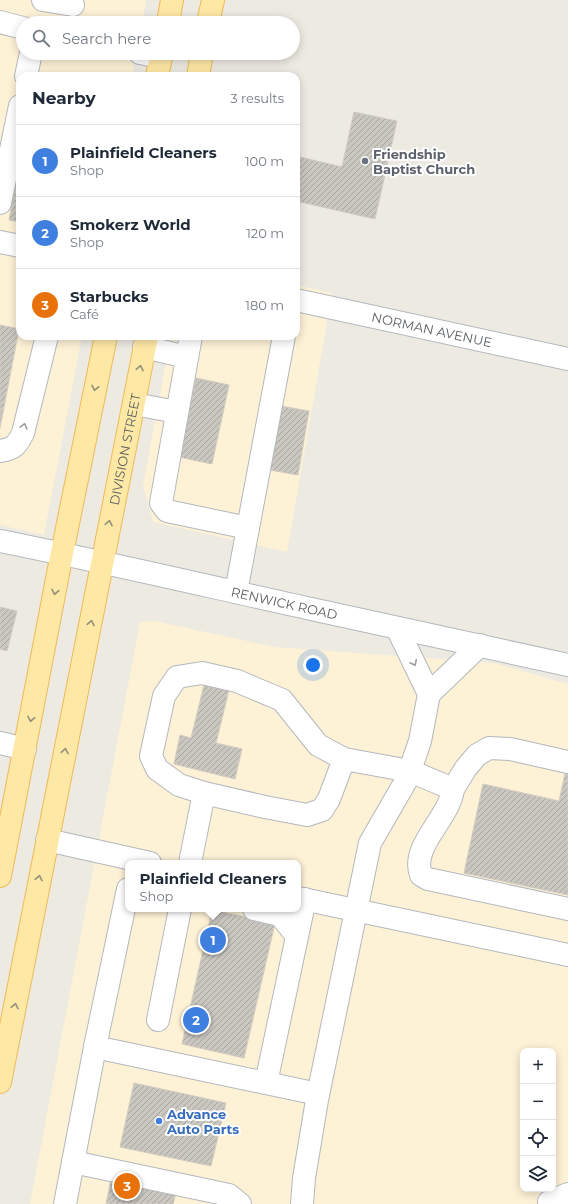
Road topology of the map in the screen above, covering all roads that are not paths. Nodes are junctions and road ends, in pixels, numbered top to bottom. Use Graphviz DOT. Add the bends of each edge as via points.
graph roads {
  1 [pos="43,0"];
  2 [pos="172,0"];
  3 [pos="213,0"];
  4 [pos="72,9"];
  5 [pos="169,16"];
  6 [pos="210,16"];
  7 [pos="0,22"];
  8 [pos="16,26"];
  9 [pos="29,60"];
  10 [pos="201,60"];
  11 [pos="27,72"];
  12 [pos="199,72"];
  13 [pos="16,125"];
  14 [pos="0,203"];
  15 [pos="0,242"];
  16 [pos="16,245"];
  17 [pos="300,301"];
  18 [pos="46,340"];
  19 [pos="105,340"];
  20 [pos="283,340"];
  21 [pos="146,342"];
  22 [pos="189,346"];
  23 [pos="568,359"];
  24 [pos="134,404"];
  25 [pos="177,412"];
  26 [pos="0,451"];
  27 [pos="248,528"];
  28 [pos="0,541"];
  29 [pos="62,553"];
  30 [pos="102,562"];
  31 [pos="236,592"];
  32 [pos="397,628"];
  33 [pos="480,645"];
  34 [pos="568,664"];
  35 [pos="429,694"];
  36 [pos="0,743"];
  37 [pos="25,749"];
  38 [pos="344,759"];
  39 [pos="568,762"];
  40 [pos="410,771"];
  41 [pos="453,789"];
  42 [pos="204,793"];
  43 [pos="47,840"];
  44 [pos="137,860"];
  45 [pos="191,860"];
  46 [pos="0,876"];
  47 [pos="302,899"];
  48 [pos="125,904"];
  49 [pos="568,909"];
  50 [pos="356,910"];
  51 [pos="179,912"];
  52 [pos="267,912"];
  53 [pos="300,912"];
  54 [pos="297,936"];
  55 [pos="568,955"];
  56 [pos="158,1020"];
  57 [pos="96,1047"];
  58 [pos="0,1082"];
  59 [pos="266,1083"];
  60 [pos="318,1094"];
  61 [pos="73,1162"];
  62 [pos="568,1194"];
  63 [pos="65,1204"];
  64 [pos="240,1204"];
  65 [pos="302,1204"];
  66 [pos="548,1204"];
  1 -- 4 [label="street"];
  2 -- 5 [label="main road"];
  3 -- 6 [label="main road"];
  7 -- 8 [label="street"];
  9 -- 11 [label="street"];
  10 -- 12 [label="main road"];
  13 -- 14 [label="street"];
  15 -- 16 [label="street"];
  17 -- 23 [label="street, NORMAN AVENUE"];
  26 -- 18 [label="street, one-way" via="11,449 23,433"];
  19 -- 29 [label="main road, one-way"];
  20 -- 27 [label="street"];
  21 -- 22 [label="street"];
  24 -- 21 [label="main road, DIVISION STREET, one-way"];
  22 -- 25 [label="street"];
  24 -- 25 [label="street"];
  30 -- 24 [label="main road, DIVISION STREET, one-way"];
  25 -- 27 [label="street" via="161,503 167,511"];
  27 -- 31 [label="street"];
  28 -- 29 [label="street, RENWICK ROAD"];
  29 -- 30 [label="street, RENWICK ROAD"];
  29 -- 37 [label="main road, one-way"];
  30 -- 31 [label="street, RENWICK ROAD"];
  43 -- 30 [label="main road, DIVISION STREET, one-way"];
  31 -- 32 [label="street, RENWICK ROAD"];
  32 -- 33 [label="street, RENWICK ROAD"];
  32 -- 35 [label="street, one-way"];
  33 -- 34 [label="street, RENWICK ROAD"];
  33 -- 35 [label="street"];
  35 -- 40 [label="street" via="420,741"];
  36 -- 37 [label="street"];
  37 -- 46 [label="main road"];
  38 -- 40 [label="street"];
  38 -- 42 [label="street" via="329,799 322,810 306,815"];
  38 -- 42 [label="street" via="318,745 282,700 237,681 202,673 177,677 164,696 150,756 157,769 179,785"];
  39 -- 41 [label="street" via="510,749 489,748 477,755"];
  40 -- 41 [label="street"];
  40 -- 50 [label="street" via="370,844"];
  41 -- 49 [label="street" via="443,816 428,838 422,853 418,867 421,875 428,879"];
  42 -- 45 [label="street"];
  43 -- 44 [label="street"];
  58 -- 43 [label="main road, DIVISION STREET, one-way"];
  47 -- 50 [label="street"];
  48 -- 57 [label="street"];
  50 -- 55 [label="street"];
  50 -- 60 [label="street"];
  51 -- 56 [label="street"];
  52 -- 54 [label="street" via="280,915"];
  53 -- 54 [label="street"];
  54 -- 59 [label="street"];
  57 -- 59 [label="street"];
  57 -- 61 [label="street"];
  59 -- 60 [label="street"];
  60 -- 65 [label="street"];
  61 -- 63 [label="street"];
  61 -- 64 [label="street" via="229,1195"];
  62 -- 66 [label="street"];
}
